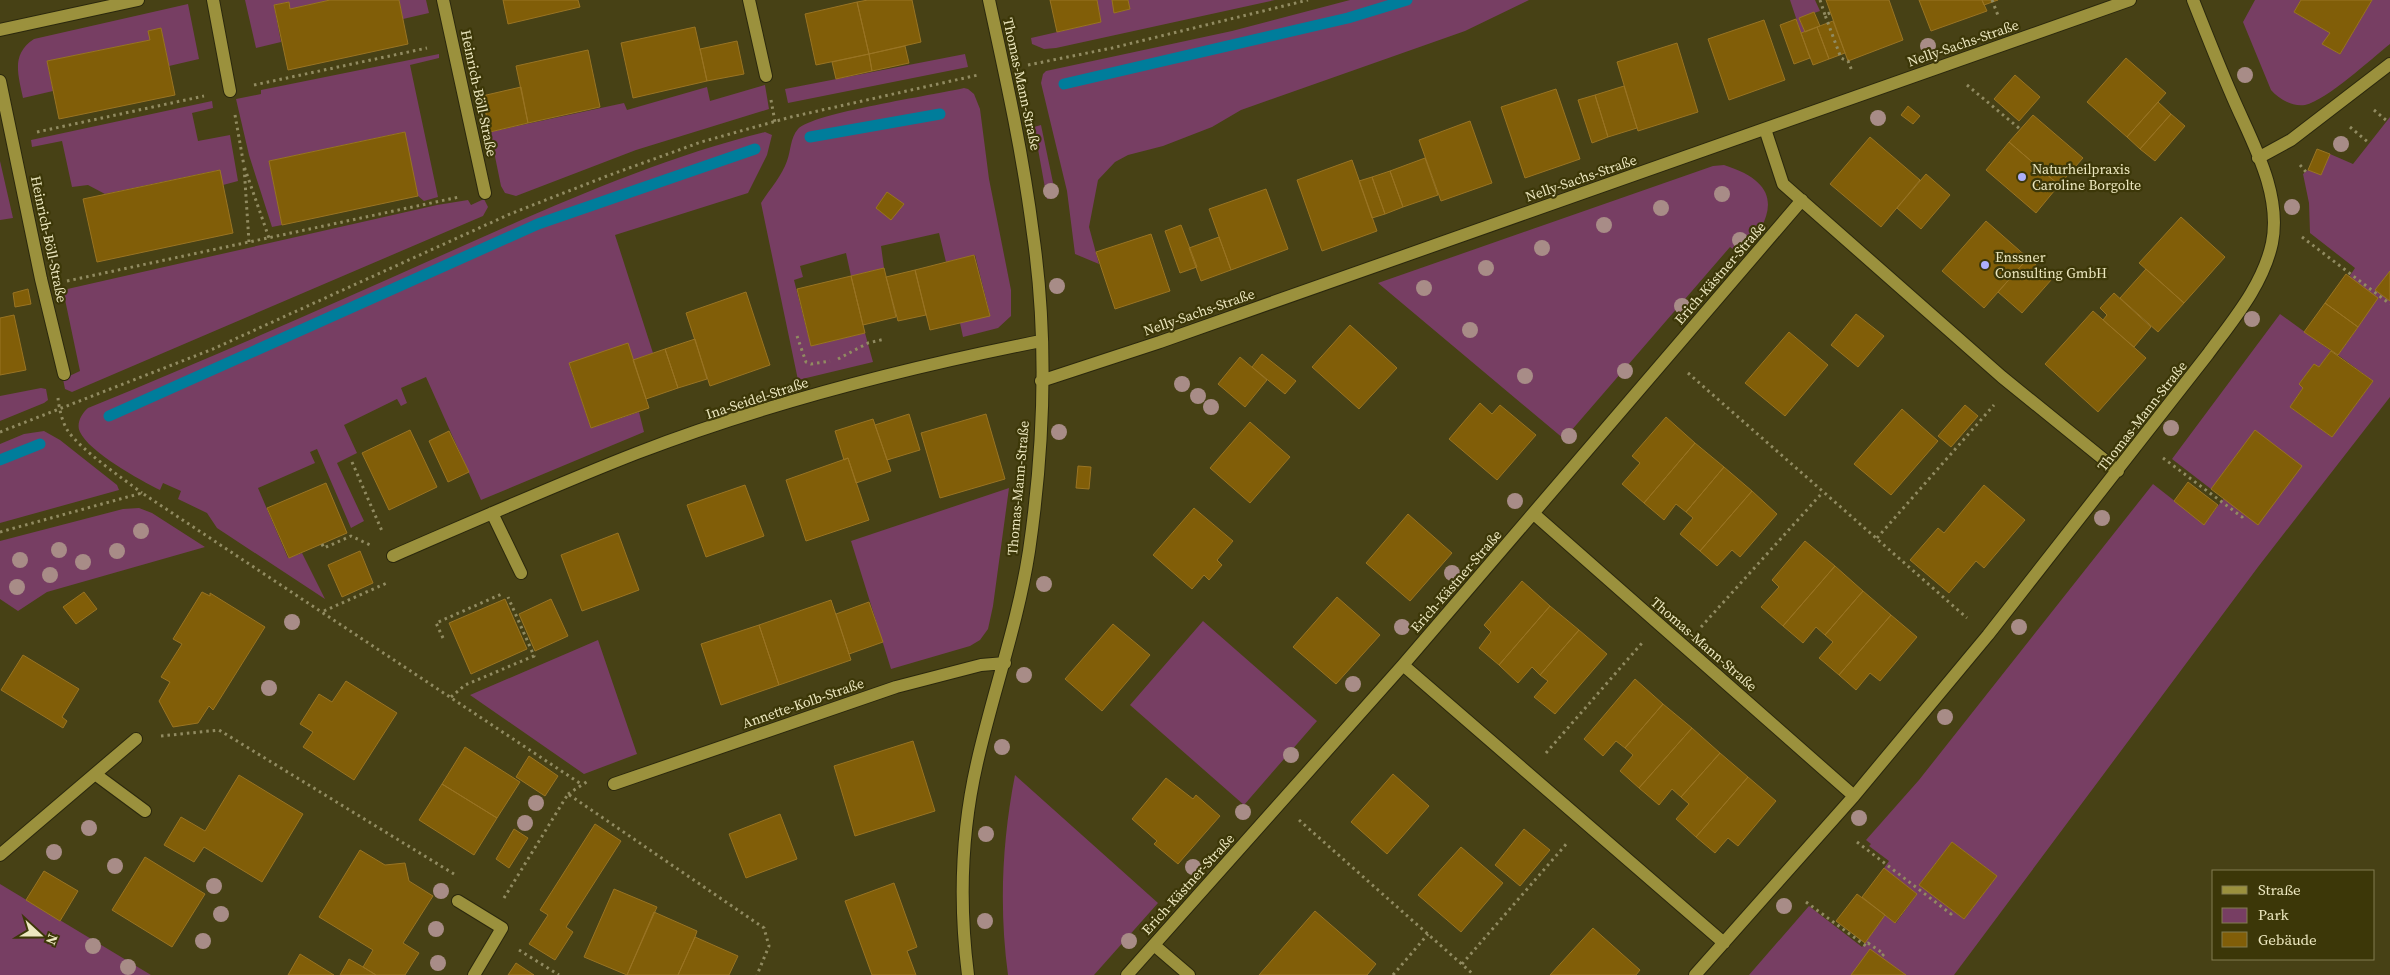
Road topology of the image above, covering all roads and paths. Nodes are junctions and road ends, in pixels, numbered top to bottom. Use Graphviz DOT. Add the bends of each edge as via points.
graph roads {
  1 [pos="138,0"];
  2 [pos="213,0"];
  3 [pos="443,0"];
  4 [pos="749,0"];
  5 [pos="989,0"];
  6 [pos="1308,0"];
  7 [pos="1820,0"];
  8 [pos="2130,0"];
  9 [pos="2193,0"];
  10 [pos="1830,13"];
  11 [pos="1826,15"];
  12 [pos="0,30"];
  13 [pos="408,52"];
  14 [pos="393,56"];
  15 [pos="1848,61"];
  16 [pos="2390,64"];
  17 [pos="1945,66"];
  18 [pos="1005,70"];
  19 [pos="766,76"];
  20 [pos="0,81"];
  21 [pos="230,90"];
  22 [pos="3,110"];
  23 [pos="1765,129"];
  24 [pos="2020,129"];
  25 [pos="2258,158"];
  26 [pos="244,166"];
  27 [pos="485,193"];
  28 [pos="461,197"];
  29 [pos="1802,200"];
  30 [pos="2302,237"];
  31 [pos="269,238"];
  32 [pos="249,242"];
  33 [pos="42,286"];
  34 [pos="2390,304"];
  35 [pos="797,336"];
  36 [pos="885,339"];
  37 [pos="1041,341"];
  38 [pos="1669,356"];
  39 [pos="64,374"];
  40 [pos="1042,381"];
  41 [pos="2012,385"];
  42 [pos="59,408"];
  43 [pos="0,432"];
  44 [pos="2163,458"];
  45 [pos="352,462"];
  46 [pos="2118,471"];
  47 [pos="1823,492"];
  48 [pos="142,493"];
  49 [pos="492,513"];
  50 [pos="1534,514"];
  51 [pos="2245,514"];
  52 [pos="0,532"];
  53 [pos="1877,538"];
  54 [pos="322,544"];
  55 [pos="393,556"];
  56 [pos="520,573"];
  57 [pos="372,590"];
  58 [pos="323,612"];
  59 [pos="1658,624"];
  60 [pos="1988,635"];
  61 [pos="443,638"];
  62 [pos="1684,646"];
  63 [pos="1005,662"];
  64 [pos="1404,665"];
  65 [pos="451,697"];
  66 [pos="136,739"];
  67 [pos="1528,773"];
  68 [pos="95,774"];
  69 [pos="591,780"];
  70 [pos="581,784"];
  71 [pos="614,784"];
  72 [pos="568,794"];
  73 [pos="1854,796"];
  74 [pos="1280,803"];
  75 [pos="145,811"];
  76 [pos="1585,822"];
  77 [pos="1856,842"];
  78 [pos="0,855"];
  79 [pos="460,878"];
  80 [pos="458,901"];
  81 [pos="1806,902"];
  82 [pos="1952,911"];
  83 [pos="499,932"];
  84 [pos="1428,934"];
  85 [pos="1724,943"];
  86 [pos="1154,945"];
  87 [pos="1881,957"];
  88 [pos="1462,964"];
  89 [pos="474,975"];
  90 [pos="559,975"];
  91 [pos="757,975"];
  92 [pos="968,975"];
  93 [pos="1127,975"];
  94 [pos="1189,975"];
  95 [pos="1393,975"];
  96 [pos="1474,975"];
  97 [pos="1695,975"];
  1 -- 12 [label="street"];
  2 -- 21 [label="street"];
  3 -- 27 [label="street, Heinrich-Böll-Straße"];
  4 -- 19 [label="street"];
  5 -- 18 [label="street, Thomas-Mann-Straße"];
  6 -- 18 [label="path" via="1112,48"];
  7 -- 11 [label="path"];
  8 -- 17 [label="street, Nelly-Sachs-Straße"];
  9 -- 25 [label="street, Thomas-Mann-Straße"];
  10 -- 11 [label="path"];
  11 -- 15 [label="path" via="1842,58"];
  13 -- 14 [label="path"];
  16 -- 25 [label="street" via="2291,140"];
  17 -- 23 [label="street, Nelly-Sachs-Straße"];
  17 -- 24 [label="path"];
  18 -- 37 [label="street, Thomas-Mann-Straße" via="1034,236"];
  18 -- 42 [label="path" via="791,117 701,142 510,214 213,349"];
  20 -- 22 [label="street, Heinrich-Böll-Straße"];
  21 -- 26 [label="path"];
  22 -- 33 [label="street, Heinrich-Böll-Straße"];
  23 -- 29 [label="street" via="1783,184"];
  23 -- 40 [label="street, Nelly-Sachs-Straße"];
  25 -- 46 [label="street, Thomas-Mann-Straße" via="2273,206 2272,242 2266,265 2236,317"];
  26 -- 31 [label="path"];
  26 -- 32 [label="path"];
  28 -- 31 [label="path"];
  29 -- 38 [label="street, Erich-Kästner-Straße"];
  29 -- 41 [label="street"];
  30 -- 34 [label="path"];
  31 -- 32 [label="path"];
  32 -- 33 [label="path"];
  33 -- 39 [label="street, Heinrich-Böll-Straße"];
  35 -- 36 [label="path" via="803,359 811,364 836,363 850,351"];
  37 -- 40 [label="street, Thomas-Mann-Straße"];
  37 -- 49 [label="street, Ina-Seidel-Straße" via="924,365 808,397 637,453"];
  38 -- 47 [label="path"];
  38 -- 50 [label="street, Erich-Kästner-Straße"];
  40 -- 63 [label="street, Thomas-Mann-Straße" via="1035,507 1020,603"];
  41 -- 46 [label="street"];
  41 -- 53 [label="path"];
  42 -- 43 [label="path"];
  42 -- 48 [label="path" via="68,431"];
  44 -- 51 [label="path" via="2242,517"];
  45 -- 55 [label="path"];
  46 -- 60 [label="street, Thomas-Mann-Straße"];
  47 -- 53 [label="path"];
  47 -- 62 [label="path"];
  48 -- 52 [label="path"];
  48 -- 58 [label="path"];
  49 -- 55 [label="street, Ina-Seidel-Straße"];
  49 -- 56 [label="street"];
  50 -- 59 [label="street, Thomas-Mann-Straße"];
  50 -- 64 [label="street, Erich-Kästner-Straße"];
  53 -- 60 [label="path"];
  54 -- 55 [label="path" via="324,548 351,536"];
  57 -- 58 [label="path"];
  58 -- 65 [label="path"];
  59 -- 62 [label="street, Thomas-Mann-Straße"];
  59 -- 67 [label="path"];
  60 -- 73 [label="street, Thomas-Mann-Straße"];
  61 -- 65 [label="path" via="436,623 506,592 534,656 465,685"];
  62 -- 73 [label="street, Thomas-Mann-Straße"];
  63 -- 71 [label="street, Annette-Kolb-Straße" via="896,687"];
  63 -- 92 [label="street, Thomas-Mann-Straße" via="977,763 966,832 962,915"];
  64 -- 67 [label="street"];
  64 -- 74 [label="street, Erich-Kästner-Straße"];
  65 -- 70 [label="path"];
  66 -- 68 [label="street"];
  66 -- 79 [label="path" via="219,730"];
  67 -- 76 [label="street"];
  68 -- 75 [label="street"];
  68 -- 78 [label="street"];
  69 -- 70 [label="path"];
  70 -- 72 [label="path"];
  72 -- 83 [label="path" via="501,903"];
  72 -- 91 [label="path" via="764,928 770,946"];
  73 -- 85 [label="street, Thomas-Mann-Straße"];
  74 -- 84 [label="path"];
  74 -- 86 [label="street, Erich-Kästner-Straße"];
  76 -- 85 [label="street"];
  76 -- 88 [label="path"];
  77 -- 82 [label="path" via="1951,914"];
  80 -- 83 [label="street"];
  81 -- 87 [label="path" via="1866,946 1868,943 1884,954"];
  83 -- 89 [label="street"];
  83 -- 90 [label="path"];
  84 -- 88 [label="path"];
  84 -- 95 [label="path"];
  85 -- 97 [label="street, Thomas-Mann-Straße"];
  86 -- 93 [label="street, Erich-Kästner-Straße"];
  86 -- 94 [label="street"];
  88 -- 96 [label="path"];
}
